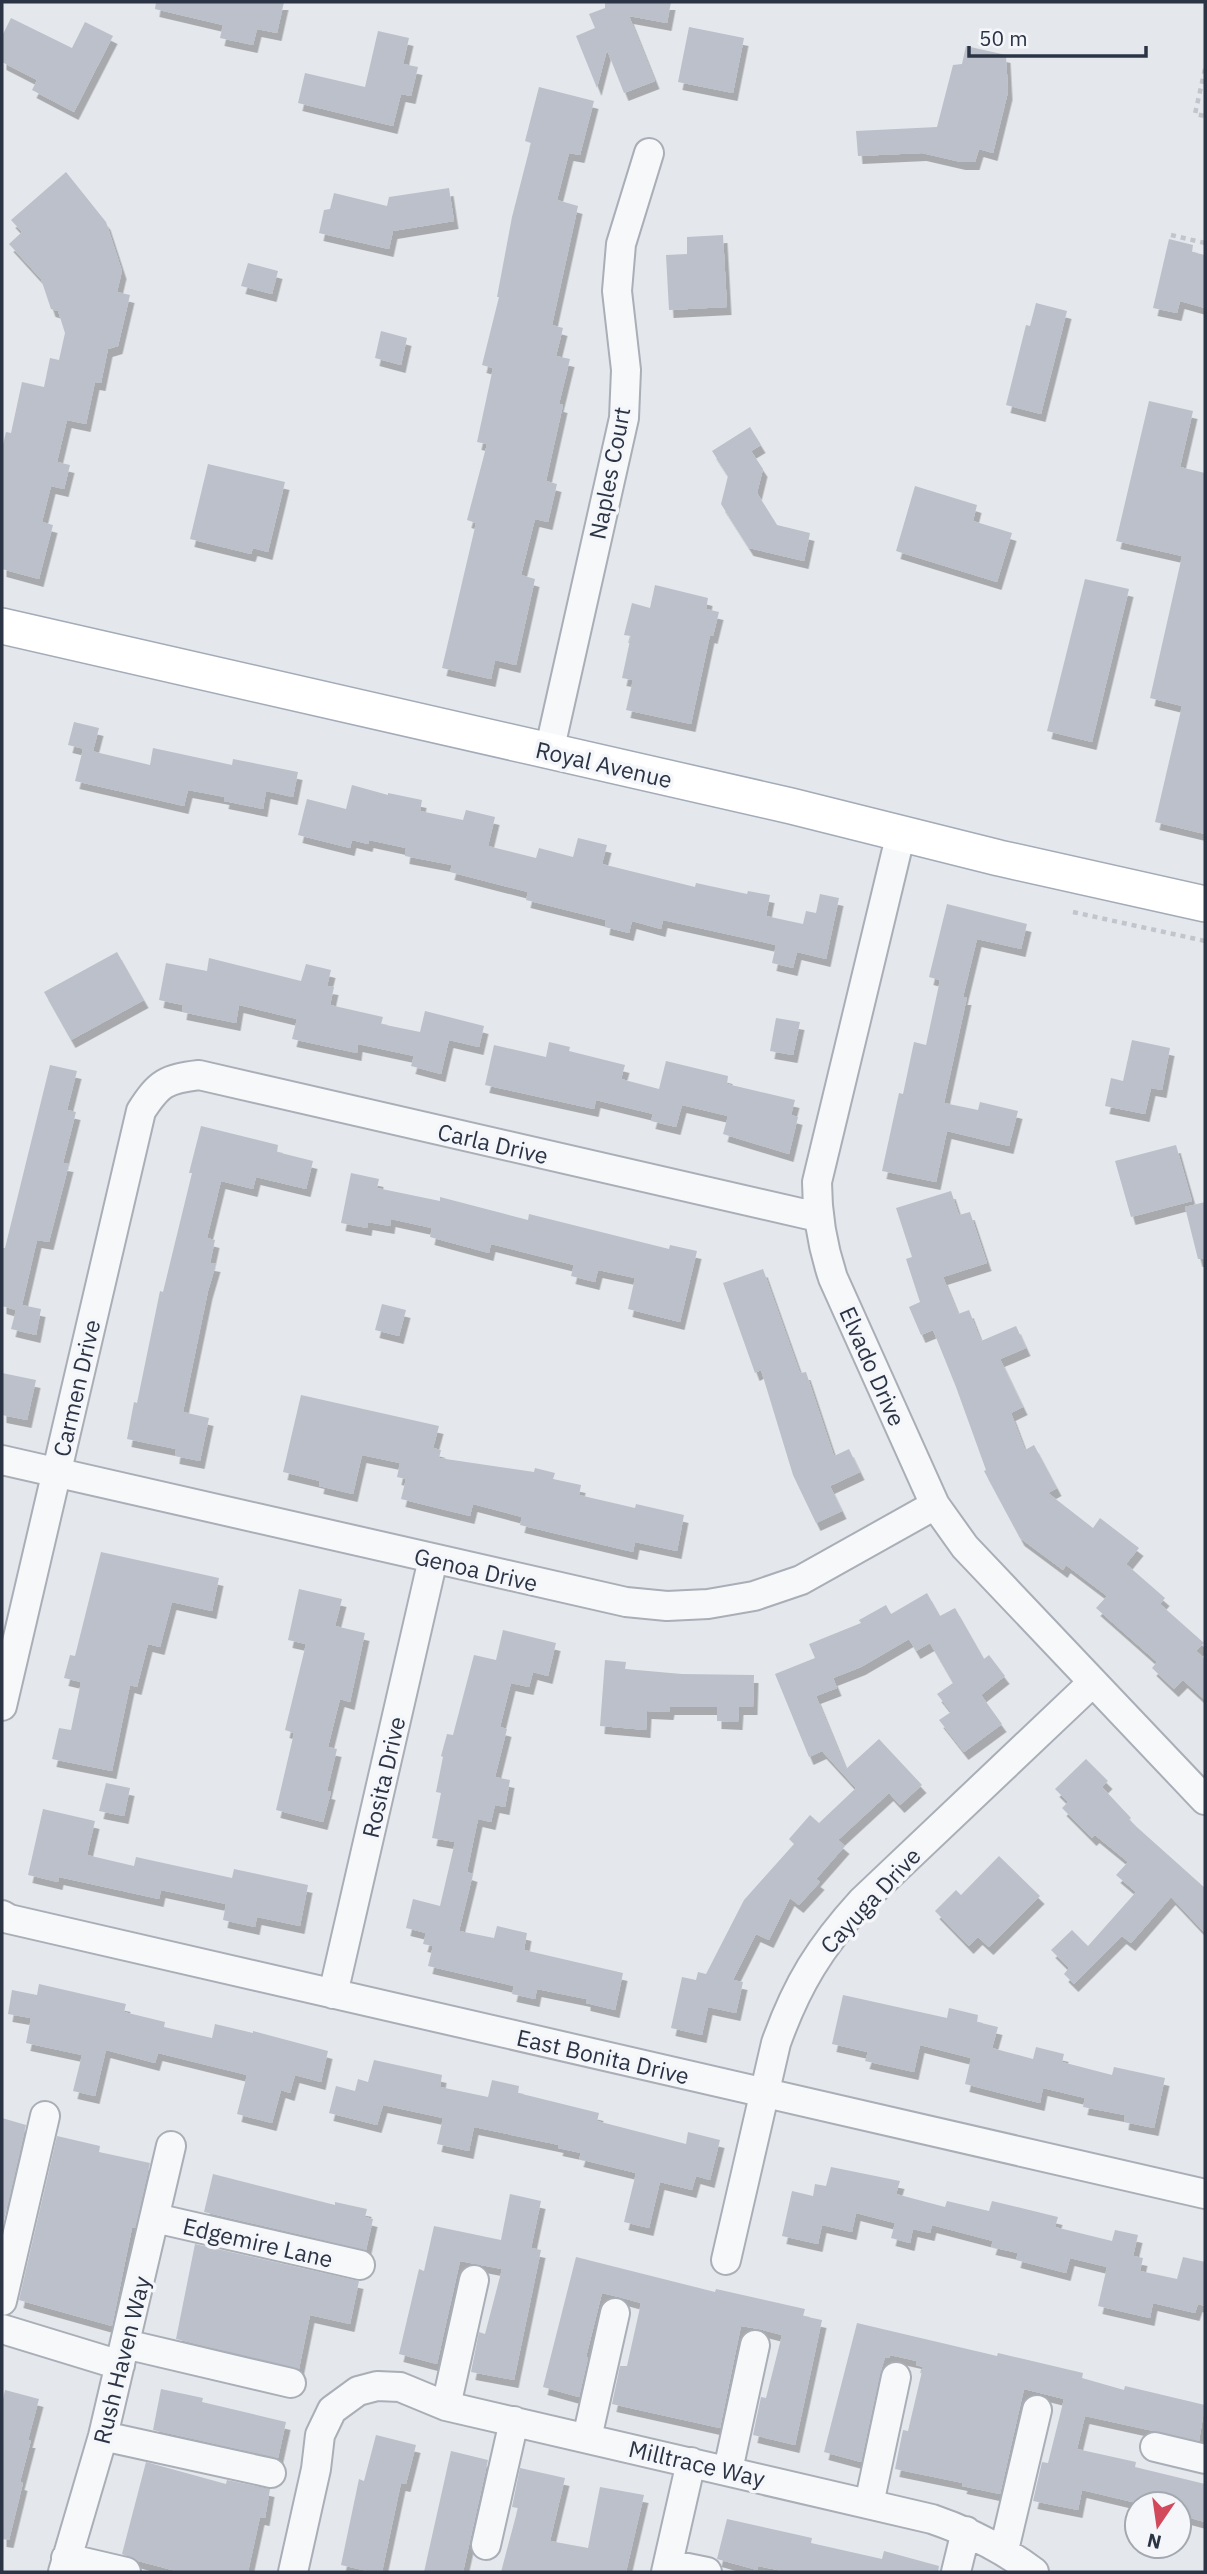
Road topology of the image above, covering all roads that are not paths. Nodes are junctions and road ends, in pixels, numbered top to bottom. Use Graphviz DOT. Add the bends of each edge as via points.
graph roads {
  1 [pos="649,153"];
  2 [pos="2,626"];
  3 [pos="549,752"];
  4 [pos="901,833"];
  5 [pos="1205,904"];
  6 [pos="170,1081"];
  7 [pos="817,1217"];
  8 [pos="2,1460"];
  9 [pos="56,1472"];
  10 [pos="935,1505"];
  11 [pos="433,1559"];
  12 [pos="1093,1682"];
  13 [pos="2,1706"];
  14 [pos="1205,1800"];
  15 [pos="2,1915"];
  16 [pos="333,1994"];
  17 [pos="764,2093"];
  18 [pos="45,2116"];
  19 [pos="171,2146"];
  20 [pos="1205,2194"];
  21 [pos="155,2218"];
  22 [pos="726,2260"];
  23 [pos="360,2265"];
  24 [pos="474,2280"];
  25 [pos="2,2301"];
  26 [pos="615,2313"];
  27 [pos="2,2329"];
  28 [pos="755,2345"];
  29 [pos="122,2355"];
  30 [pos="896,2377"];
  31 [pos="291,2382"];
  32 [pos="446,2406"];
  33 [pos="1037,2410"];
  34 [pos="514,2421"];
  35 [pos="103,2436"];
  36 [pos="587,2438"];
  37 [pos="1155,2447"];
  38 [pos="1205,2459"];
  39 [pos="691,2462"];
  40 [pos="727,2470"];
  41 [pos="271,2473"];
  42 [pos="869,2504"];
  43 [pos="966,2531"];
  44 [pos="486,2544"];
  45 [pos="1004,2550"];
  46 [pos="64,2565"];
  47 [pos="667,2568"];
  48 [pos="126,2572"];
  49 [pos="293,2572"];
  50 [pos="707,2572"];
  51 [pos="956,2572"];
  52 [pos="1034,2572"];
  1 -- 3 [label="street, Naples Court" via="621,244 617,291 625,370 624,418"];
  2 -- 3 [label="main road, Royal Avenue"];
  3 -- 4 [label="main road, Royal Avenue"];
  4 -- 5 [label="main road, Royal Avenue"];
  4 -- 7 [label="street, Elvado Drive" via="817,1182"];
  6 -- 7 [label="street, Carla Drive" via="199,1075"];
  6 -- 9 [label="street, Carmen Drive" via="154,1090 141,1111"];
  7 -- 10 [label="street, Elvado Drive" via="833,1278"];
  8 -- 9 [label="street, Genoa Drive"];
  9 -- 11 [label="street, Genoa Drive"];
  9 -- 13 [label="street, Carmen Drive"];
  10 -- 11 [label="street, Genoa Drive" via="801,1580 754,1596 708,1604 626,1602"];
  10 -- 12 [label="street, Elvado Drive" via="965,1548"];
  11 -- 16 [label="street, Rosita Drive"];
  12 -- 14 [label="street, Elvado Drive"];
  12 -- 17 [label="street, Cayuga Drive" via="833,1933 788,2009"];
  15 -- 16 [label="street, East Bonita Drive"];
  16 -- 17 [label="street, East Bonita Drive"];
  17 -- 20 [label="street, East Bonita Drive"];
  17 -- 22 [label="street, Cayuga Drive"];
  18 -- 25 [label="street"];
  19 -- 21 [label="street, Rush Haven Way"];
  21 -- 23 [label="street, Edgemire Lane"];
  21 -- 29 [label="street, Rush Haven Way"];
  24 -- 32 [label="street"];
  26 -- 36 [label="street"];
  27 -- 29 [label="street"];
  28 -- 40 [label="street"];
  29 -- 31 [label="street"];
  29 -- 35 [label="street, Rush Haven Way"];
  30 -- 42 [label="street"];
  32 -- 34 [label="street, Milltrace Way"];
  32 -- 49 [label="street, Milltrace Way" via="400,2388 377,2386 351,2394 332,2410 320,2435"];
  33 -- 45 [label="street"];
  34 -- 36 [label="street, Milltrace Way"];
  34 -- 44 [label="street"];
  35 -- 41 [label="street"];
  35 -- 46 [label="street, Rush Haven Way"];
  36 -- 39 [label="street, Milltrace Way"];
  37 -- 38 [label="street"];
  39 -- 40 [label="street, Milltrace Way"];
  39 -- 47 [label="street"];
  40 -- 42 [label="street, Milltrace Way"];
  42 -- 43 [label="street, Milltrace Way"];
  43 -- 45 [label="street, Milltrace Way"];
  43 -- 51 [label="street"];
  45 -- 52 [label="street, Milltrace Way"];
  46 -- 48 [label="street"];
  47 -- 50 [label="street"];
}
